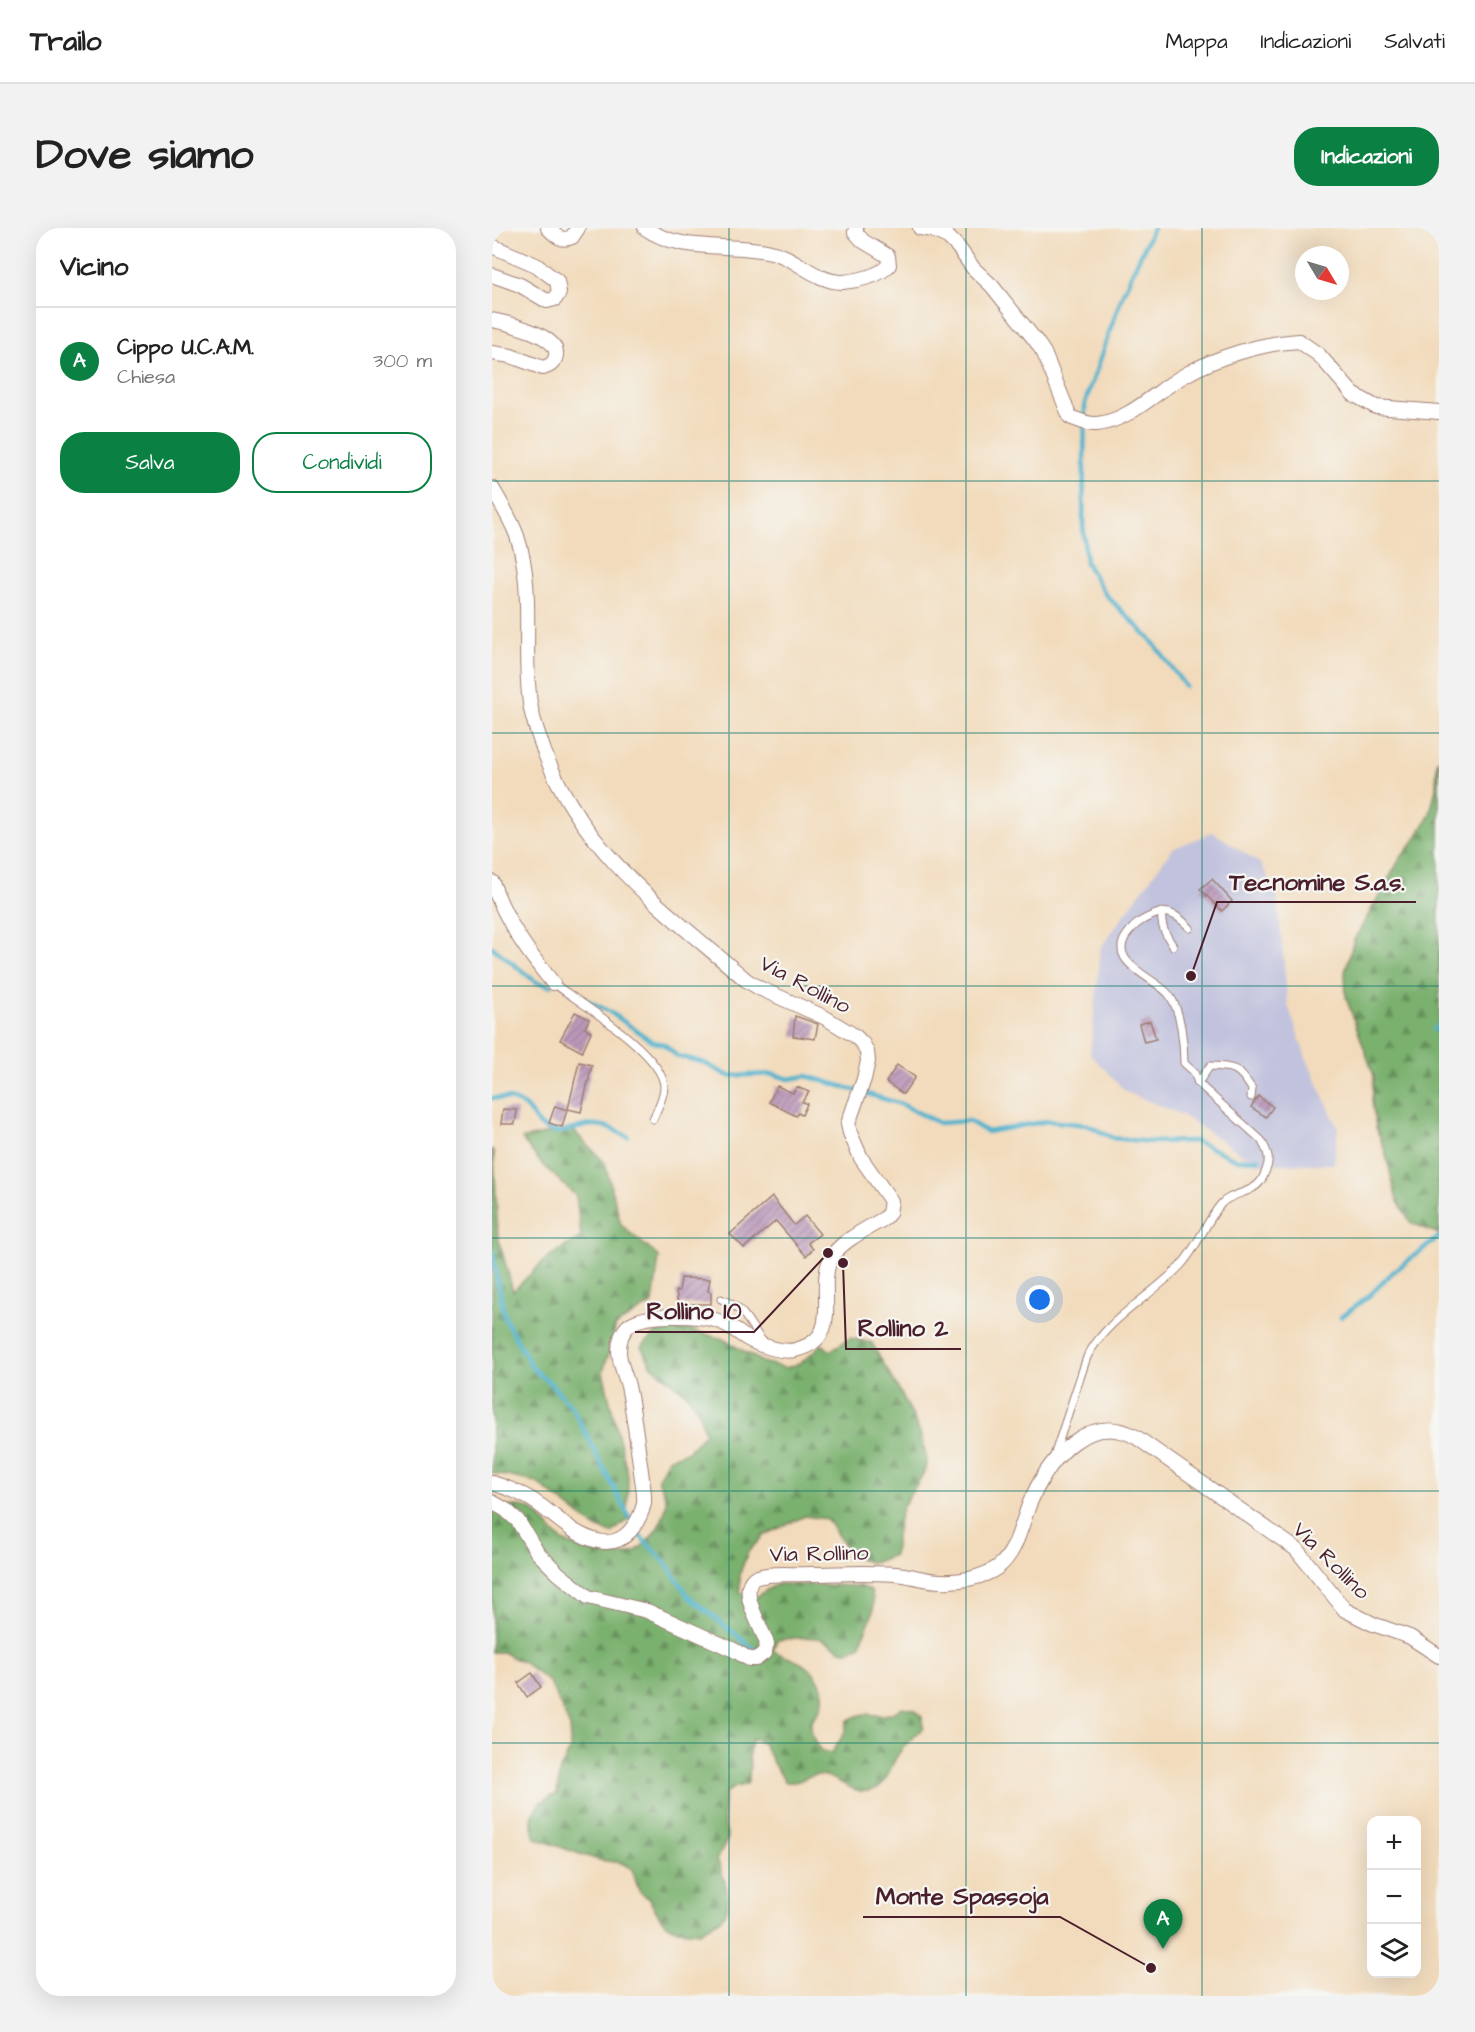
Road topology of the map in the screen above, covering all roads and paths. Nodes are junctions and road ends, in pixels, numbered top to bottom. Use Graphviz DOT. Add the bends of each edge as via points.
graph roads {
  1 [pos="548,228"];
  2 [pos="578,228"];
  3 [pos="645,228"];
  4 [pos="856,228"];
  5 [pos="920,228"];
  6 [pos="492,246"];
  7 [pos="492,275"];
  8 [pos="492,320"];
  9 [pos="492,353"];
  10 [pos="1439,412"];
  11 [pos="492,488"];
  12 [pos="492,882"];
  13 [pos="1162,912"];
  14 [pos="1190,928"];
  15 [pos="1173,946"];
  16 [pos="553,983"];
  17 [pos="1198,1083"];
  18 [pos="1251,1097"];
  19 [pos="654,1119"];
  20 [pos="721,1299"];
  21 [pos="765,1345"];
  22 [pos="1050,1467"];
  23 [pos="492,1483"];
  24 [pos="492,1502"];
  25 [pos="1439,1656"];
  1 -- 2 [label="street" via="564,239 572,237"];
  3 -- 4 [label="street" via="684,244 771,252 815,274 843,282 884,272 889,265 888,256 863,241"];
  5 -- 10 [label="street" via="948,237 1029,332 1044,353 1070,417 1095,424 1137,408 1185,375 1212,362 1277,342 1299,340 1319,355 1353,394 1376,407"];
  6 -- 7 [label="street" via="536,265 557,281 559,292 551,300 543,300 520,285"];
  8 -- 9 [label="street" via="548,340 555,346 556,356 552,364 543,368"];
  11 -- 21 [label="street, Via Rollino" via="510,519 522,553 533,716 554,776 576,816 628,878 746,980 824,1017 855,1036 867,1052 864,1079 848,1124 861,1158 888,1194 889,1213 831,1257 827,1317 820,1335 804,1347 787,1352"];
  12 -- 16 [label="street" via="526,951"];
  13 -- 14 [label="lane" via="1178,916"];
  13 -- 15 [label="lane" via="1161,922"];
  13 -- 17 [label="lane, Via Rollino" via="1136,923 1124,939 1123,953 1130,965 1169,994 1184,1043 1184,1063 1194,1072"];
  16 -- 19 [label="lane" via="637,1045 652,1062 664,1087"];
  17 -- 18 [label="lane" via="1210,1066 1232,1067 1252,1089"];
  17 -- 22 [label="lane, Via Rollino" via="1261,1140 1269,1164 1259,1184 1223,1201 1183,1263 1094,1344"];
  20 -- 21 [label="lane" via="744,1312"];
  21 -- 23 [label="street, Via Rollino" via="719,1321 689,1317 641,1320 622,1333 619,1353 632,1409 644,1500 637,1521 617,1541 596,1541 574,1532 541,1505"];
  22 -- 24 [label="street, Via Rollino" via="1005,1559 998,1567 977,1576 940,1581 846,1573 754,1578 747,1595 767,1644 756,1659 647,1611 588,1598 537,1552 518,1521"];
  22 -- 25 [label="street, Via Rollino" via="1087,1434 1106,1428 1125,1431 1296,1549 1345,1610 1410,1637"];
}
